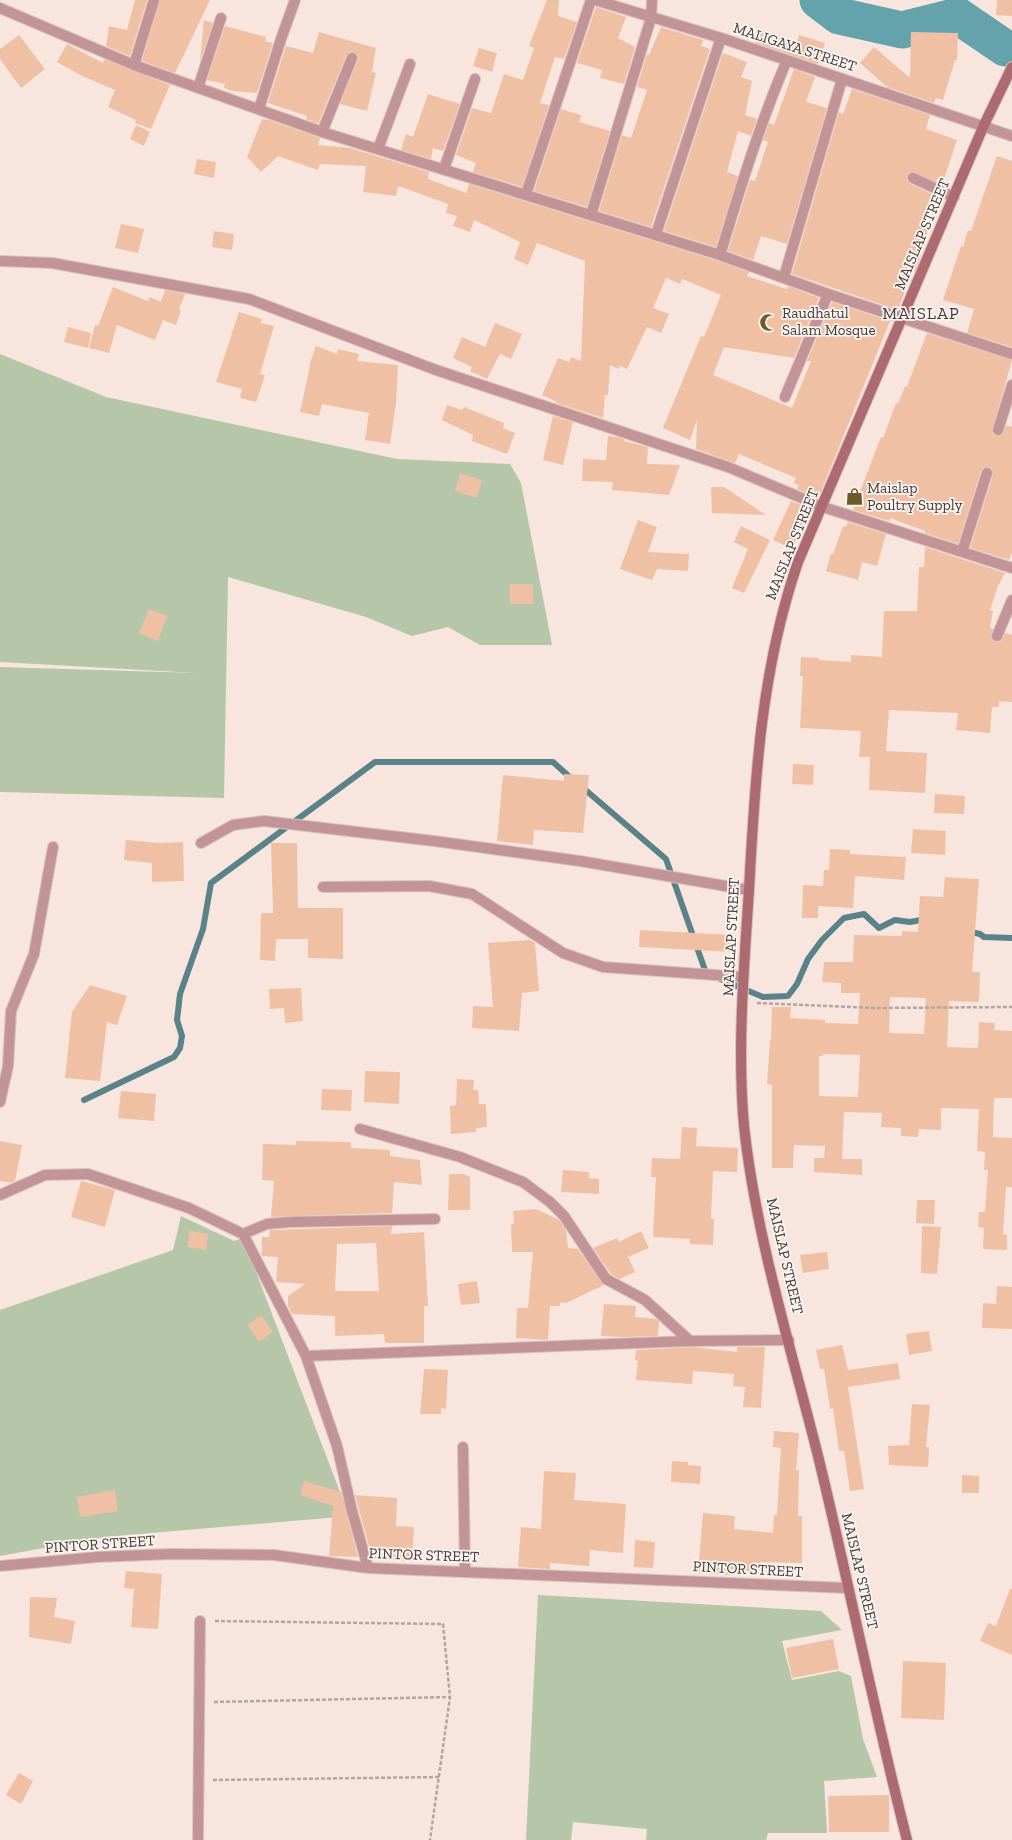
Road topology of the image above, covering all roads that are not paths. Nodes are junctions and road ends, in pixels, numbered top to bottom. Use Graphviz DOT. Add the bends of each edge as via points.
graph roads {
  1 [pos="154,0"];
  2 [pos="296,0"];
  3 [pos="591,0"];
  4 [pos="595,0"];
  5 [pos="652,0"];
  6 [pos="0,8"];
  7 [pos="220,18"];
  8 [pos="651,18"];
  9 [pos="721,38"];
  10 [pos="352,58"];
  11 [pos="787,60"];
  12 [pos="410,64"];
  13 [pos="134,65"];
  14 [pos="1012,67"];
  15 [pos="474,79"];
  16 [pos="842,79"];
  17 [pos="198,88"];
  18 [pos="259,109"];
  19 [pos="984,126"];
  20 [pos="322,132"];
  21 [pos="1012,136"];
  22 [pos="378,149"];
  23 [pos="444,169"];
  24 [pos="913,178"];
  25 [pos="526,194"];
  26 [pos="954,196"];
  27 [pos="591,215"];
  28 [pos="656,234"];
  29 [pos="720,255"];
  30 [pos="0,261"];
  31 [pos="784,277"];
  32 [pos="828,294"];
  33 [pos="903,318"];
  34 [pos="1012,354"];
  35 [pos="1012,385"];
  36 [pos="785,397"];
  37 [pos="998,430"];
  38 [pos="987,473"];
  39 [pos="823,507"];
  40 [pos="962,552"];
  41 [pos="1012,568"];
  42 [pos="1012,600"];
  43 [pos="997,636"];
  44 [pos="201,843"];
  45 [pos="53,847"];
  46 [pos="323,887"];
  47 [pos="749,890"];
  48 [pos="743,977"];
  49 [pos="0,1102"];
  50 [pos="360,1129"];
  51 [pos="0,1195"];
  52 [pos="435,1219"];
  53 [pos="243,1234"];
  54 [pos="789,1340"];
  55 [pos="690,1341"];
  56 [pos="306,1356"];
  57 [pos="462,1447"];
  58 [pos="0,1566"];
  59 [pos="368,1568"];
  60 [pos="465,1571"];
  61 [pos="848,1588"];
  62 [pos="200,1621"];
  63 [pos="198,1840"];
  64 [pos="907,1840"];
  1 -- 13 [label="street"];
  2 -- 18 [label="street"];
  3 -- 25 [label="street"];
  4 -- 8 [label="street, MALIGAYA STREET"];
  5 -- 8 [label="street"];
  6 -- 13 [label="street"];
  7 -- 17 [label="street"];
  8 -- 9 [label="street, MALIGAYA STREET"];
  8 -- 27 [label="street"];
  9 -- 11 [label="street, MALIGAYA STREET"];
  9 -- 28 [label="street"];
  10 -- 20 [label="street"];
  11 -- 16 [label="street, MALIGAYA STREET"];
  11 -- 29 [label="street" via="746,168"];
  12 -- 22 [label="street"];
  13 -- 17 [label="street"];
  14 -- 19 [label="main road, MAISLAP STREET"];
  15 -- 23 [label="street"];
  16 -- 19 [label="street, MALIGAYA STREET"];
  16 -- 31 [label="street"];
  17 -- 18 [label="street"];
  18 -- 20 [label="street"];
  19 -- 21 [label="street, MALIGAYA STREET"];
  19 -- 26 [label="main road, MAISLAP STREET"];
  20 -- 22 [label="street"];
  22 -- 23 [label="street"];
  23 -- 25 [label="street"];
  24 -- 26 [label="street"];
  25 -- 27 [label="street"];
  26 -- 33 [label="main road, MAISLAP STREET"];
  27 -- 28 [label="street"];
  28 -- 29 [label="street"];
  29 -- 31 [label="street"];
  30 -- 39 [label="street" via="52,263 249,299 436,370 728,467"];
  31 -- 32 [label="street"];
  32 -- 33 [label="street"];
  32 -- 36 [label="street"];
  33 -- 34 [label="street"];
  33 -- 39 [label="main road, MAISLAP STREET"];
  35 -- 37 [label="street"];
  38 -- 40 [label="street"];
  39 -- 40 [label="street"];
  39 -- 47 [label="main road, MAISLAP STREET" via="798,562 784,601 774,646 760,737"];
  40 -- 41 [label="street"];
  42 -- 43 [label="street"];
  44 -- 47 [label="street" via="233,825 264,821 580,861"];
  45 -- 49 [label="street" via="34,954 11,1011 8,1066"];
  46 -- 48 [label="street" via="429,886 472,894 563,953 603,968"];
  47 -- 48 [label="main road, MAISLAP STREET"];
  48 -- 54 [label="main road, MAISLAP STREET" via="744,1125 764,1242"];
  50 -- 55 [label="street" via="460,1157 523,1182 564,1216 606,1279 645,1300"];
  51 -- 53 [label="street" via="45,1175 88,1174 189,1208"];
  52 -- 53 [label="street" via="290,1222 267,1224"];
  53 -- 56 [label="street"];
  54 -- 55 [label="street"];
  54 -- 61 [label="main road, MAISLAP STREET"];
  55 -- 56 [label="street"];
  56 -- 59 [label="street" via="337,1446"];
  57 -- 60 [label="street"];
  58 -- 59 [label="street, PINTOR STREET" via="97,1557 171,1554 274,1555"];
  59 -- 60 [label="street, PINTOR STREET"];
  60 -- 61 [label="street, PINTOR STREET"];
  61 -- 64 [label="main road, MAISLAP STREET"];
  62 -- 63 [label="street"];
}
